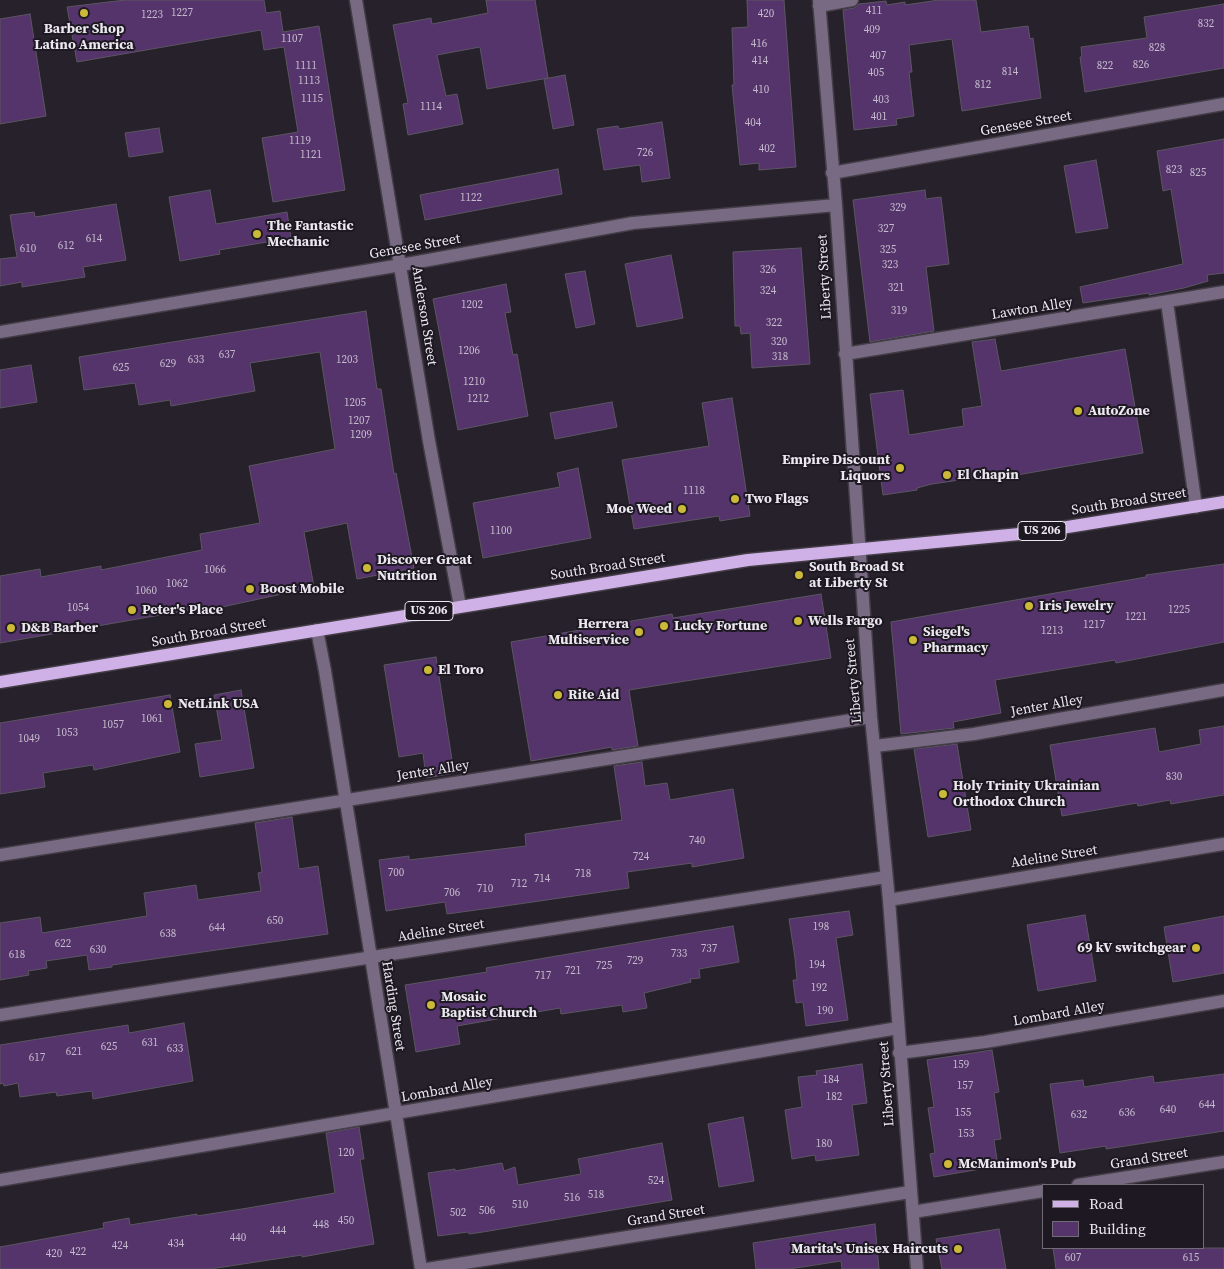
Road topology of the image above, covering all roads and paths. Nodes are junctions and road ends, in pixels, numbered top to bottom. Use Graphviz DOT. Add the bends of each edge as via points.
graph roads {
  1 [pos="356,0"];
  2 [pos="852,0"];
  3 [pos="819,3"];
  4 [pos="1224,104"];
  5 [pos="832,173"];
  6 [pos="836,205"];
  7 [pos="401,265"];
  8 [pos="1224,292"];
  9 [pos="1167,302"];
  10 [pos="0,332"];
  11 [pos="845,354"];
  12 [pos="1224,502"];
  13 [pos="1196,507"];
  14 [pos="859,549"];
  15 [pos="460,606"];
  16 [pos="317,630"];
  17 [pos="0,682"];
  18 [pos="1224,690"];
  19 [pos="871,717"];
  20 [pos="875,746"];
  21 [pos="346,800"];
  22 [pos="1224,844"];
  23 [pos="0,855"];
  24 [pos="886,877"];
  25 [pos="889,900"];
  26 [pos="370,957"];
  27 [pos="1224,1001"];
  28 [pos="0,1016"];
  29 [pos="898,1028"];
  30 [pos="899,1053"];
  31 [pos="395,1114"];
  32 [pos="1224,1162"];
  33 [pos="0,1180"];
  34 [pos="1084,1184"];
  35 [pos="1042,1191"];
  36 [pos="910,1192"];
  37 [pos="913,1212"];
  38 [pos="421,1269"];
  39 [pos="427,1269"];
  40 [pos="917,1269"];
  1 -- 7 [label="street, Anderson Street"];
  2 -- 3 [label="street"];
  3 -- 5 [label="street, Liberty Street"];
  4 -- 5 [label="street, Genesee Street"];
  5 -- 6 [label="street, Liberty Street"];
  6 -- 7 [label="street, Genesee Street" via="633,223"];
  6 -- 11 [label="street, Liberty Street"];
  7 -- 10 [label="street, Genesee Street"];
  7 -- 15 [label="street, Anderson Street"];
  8 -- 9 [label="street, Lawton Alley"];
  9 -- 11 [label="street, Lawton Alley"];
  9 -- 13 [label="street"];
  11 -- 14 [label="street, Liberty Street"];
  12 -- 13 [label="main road, South Broad Street / US 206"];
  13 -- 14 [label="main road, South Broad Street / US 206" via="1030,533"];
  14 -- 15 [label="main road, South Broad Street / US 206" via="748,560"];
  14 -- 19 [label="street, Liberty Street"];
  15 -- 16 [label="main road, South Broad Street / US 206"];
  16 -- 17 [label="main road, South Broad Street / US 206"];
  16 -- 21 [label="street, Harding Street"];
  18 -- 20 [label="street, Jenter Alley" via="974,734"];
  19 -- 20 [label="street, Liberty Street"];
  19 -- 21 [label="street, Jenter Alley"];
  20 -- 24 [label="street, Liberty Street"];
  21 -- 23 [label="street, Jenter Alley"];
  21 -- 26 [label="street, Harding Street"];
  22 -- 25 [label="street, Adeline Street"];
  24 -- 25 [label="street, Liberty Street"];
  24 -- 26 [label="street, Adeline Street"];
  25 -- 29 [label="street, Liberty Street"];
  26 -- 28 [label="street, Adeline Street"];
  26 -- 31 [label="street, Harding Street"];
  27 -- 30 [label="street, Lombard Alley" via="985,1042"];
  29 -- 30 [label="street, Liberty Street"];
  29 -- 31 [label="street, Lombard Alley"];
  30 -- 36 [label="street, Liberty Street"];
  31 -- 33 [label="street, Lombard Alley"];
  31 -- 38 [label="street, Harding Street"];
  32 -- 34 [label="street, Grand Street"];
  35 -- 37 [label="street"];
  36 -- 37 [label="street, Liberty Street"];
  36 -- 39 [label="street, Grand Street"];
  37 -- 40 [label="street, Liberty Street"];
}
